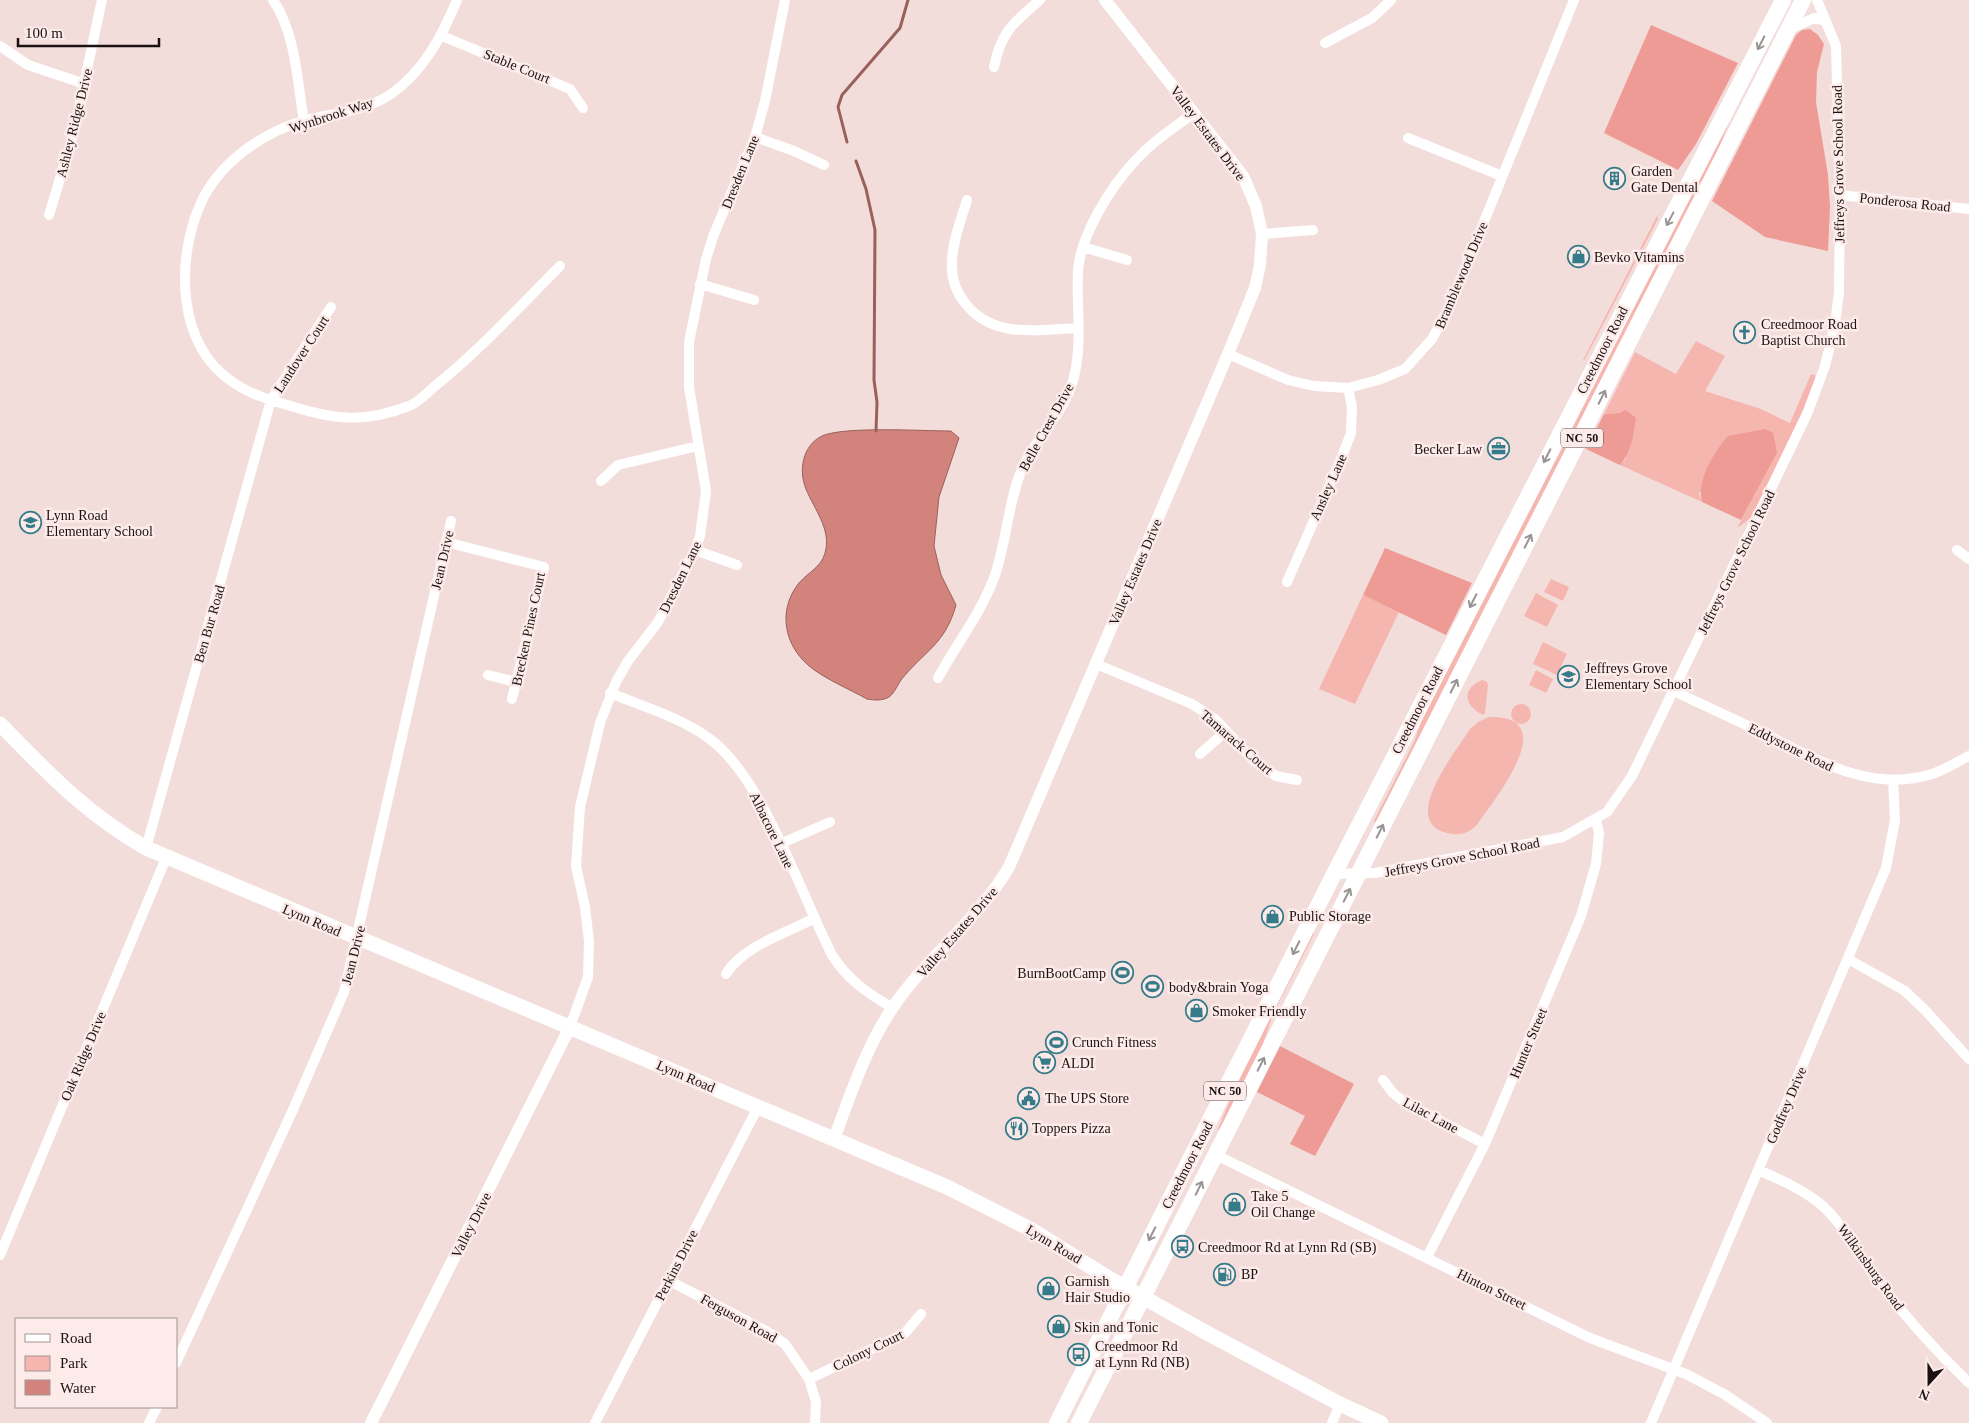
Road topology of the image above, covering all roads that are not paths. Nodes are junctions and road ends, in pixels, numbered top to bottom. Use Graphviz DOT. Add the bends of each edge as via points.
graph roads {
  1 [pos="102,0"];
  2 [pos="272,0"];
  3 [pos="457,0"];
  4 [pos="785,0"];
  5 [pos="1040,0"];
  6 [pos="1105,0"];
  7 [pos="1392,0"];
  8 [pos="1574,0"];
  9 [pos="1783,0"];
  10 [pos="1803,0"];
  11 [pos="1817,0"];
  12 [pos="1826,21"];
  13 [pos="1787,31"];
  14 [pos="442,36"];
  15 [pos="1325,43"];
  16 [pos="0,46"];
  17 [pos="994,66"];
  18 [pos="85,84"];
  19 [pos="583,108"];
  20 [pos="1194,113"];
  21 [pos="304,121"];
  22 [pos="755,137"];
  23 [pos="1408,138"];
  24 [pos="824,164"];
  25 [pos="1502,176"];
  26 [pos="1840,195"];
  27 [pos="966,200"];
  28 [pos="1969,209"];
  29 [pos="49,216"];
  30 [pos="1313,230"];
  31 [pos="1262,234"];
  32 [pos="1083,246"];
  33 [pos="1127,260"];
  34 [pos="560,266"];
  35 [pos="700,284"];
  36 [pos="754,300"];
  37 [pos="331,307"];
  38 [pos="1078,328"];
  39 [pos="1228,354"];
  40 [pos="1348,388"];
  41 [pos="271,400"];
  42 [pos="698,446"];
  43 [pos="601,481"];
  44 [pos="451,521"];
  45 [pos="446,542"];
  46 [pos="695,550"];
  47 [pos="1957,550"];
  48 [pos="1969,559"];
  49 [pos="737,564"];
  50 [pos="1287,582"];
  51 [pos="1096,664"];
  52 [pos="488,676"];
  53 [pos="938,678"];
  54 [pos="516,682"];
  55 [pos="1674,691"];
  56 [pos="610,694"];
  57 [pos="512,700"];
  58 [pos="0,724"];
  59 [pos="1226,732"];
  60 [pos="1200,754"];
  61 [pos="1969,756"];
  62 [pos="1297,780"];
  63 [pos="1893,780"];
  64 [pos="1596,820"];
  65 [pos="830,822"];
  66 [pos="780,844"];
  67 [pos="146,848"];
  68 [pos="166,858"];
  69 [pos="1334,874"];
  70 [pos="1358,874"];
  71 [pos="813,919"];
  72 [pos="357,939"];
  73 [pos="1848,959"];
  74 [pos="726,974"];
  75 [pos="893,1008"];
  76 [pos="570,1027"];
  77 [pos="1969,1059"];
  78 [pos="1383,1080"];
  79 [pos="758,1106"];
  80 [pos="834,1138"];
  81 [pos="1485,1144"];
  82 [pos="1216,1155"];
  83 [pos="1758,1170"];
  84 [pos="0,1254"];
  85 [pos="1427,1257"];
  86 [pos="668,1280"];
  87 [pos="1125,1287"];
  88 [pos="1144,1298"];
  89 [pos="921,1314"];
  90 [pos="178,1359"];
  91 [pos="1673,1369"];
  92 [pos="809,1379"];
  93 [pos="1969,1383"];
  94 [pos="1340,1404"];
  95 [pos="157,1408"];
  96 [pos="150,1423"];
  97 [pos="371,1423"];
  98 [pos="595,1423"];
  99 [pos="815,1423"];
  100 [pos="1057,1423"];
  101 [pos="1079,1423"];
  102 [pos="1332,1423"];
  103 [pos="1381,1423"];
  104 [pos="1651,1423"];
  105 [pos="1767,1423"];
  1 -- 18 [label="street, Ashley Ridge Drive"];
  2 -- 21 [label="street" via="289,34"];
  3 -- 14 [label="street, Wynbrook Way"];
  4 -- 22 [label="street, Dresden Lane" via="771,77"];
  5 -- 17 [label="street" via="1004,36"];
  6 -- 20 [label="street, Valley Estates Drive"];
  7 -- 15 [label="street" via="1372,18"];
  8 -- 25 [label="street, Bramblewood Drive"];
  9 -- 69 [label="main road, Creedmoor Road / NC 50, one-way"];
  10 -- 13 [label="main road, Creedmoor Road / NC 50"];
  11 -- 12 [label="street, Jeffreys Grove School Road"];
  12 -- 13 [label="street" via="1814,18"];
  12 -- 26 [label="street, Jeffreys Grove School Road" via="1836,46"];
  70 -- 13 [label="main road, Creedmoor Road / NC 50, one-way"];
  14 -- 19 [label="street, Stable Court" via="570,88"];
  14 -- 21 [label="street, Wynbrook Way" via="417,71 390,95 339,114"];
  16 -- 18 [label="street" via="28,65"];
  18 -- 29 [label="street, Ashley Ridge Drive"];
  20 -- 31 [label="street, Valley Estates Drive" via="1243,176 1256,206"];
  20 -- 32 [label="street, Belle Crest Drive" via="1150,146 1129,167 1092,224"];
  21 -- 41 [label="street, Wynbrook Way" via="243,151 212,184 200,204 191,230 186,267 189,315 195,337 207,358 230,381"];
  22 -- 24 [label="street"];
  22 -- 35 [label="street, Dresden Lane" via="714,234"];
  23 -- 25 [label="street"];
  25 -- 40 [label="street, Bramblewood Drive" via="1451,303 1432,339 1404,369"];
  26 -- 28 [label="street, Ponderosa Road"];
  26 -- 55 [label="street, Jeffreys Grove School Road" via="1839,292 1825,366 1808,414"];
  27 -- 38 [label="street" via="953,250 952,273 956,289 969,308 986,323 1006,329"];
  30 -- 31 [label="street"];
  31 -- 39 [label="street, Valley Estates Drive" via="1255,288"];
  32 -- 33 [label="street"];
  32 -- 38 [label="street, Belle Crest Drive" via="1078,269"];
  34 -- 41 [label="street, Wynbrook Way" via="445,378 411,406 364,418 335,418"];
  35 -- 36 [label="street"];
  35 -- 42 [label="street, Dresden Lane" via="688,367"];
  37 -- 41 [label="street, Landover Court"];
  38 -- 53 [label="street, Belle Crest Drive" via="1078,351 1071,388 1022,469 1001,557 989,590"];
  39 -- 40 [label="street, Bramblewood Drive" via="1288,380 1314,386"];
  39 -- 51 [label="street, Valley Estates Drive"];
  40 -- 50 [label="street, Ansley Lane" via="1352,407 1351,433"];
  41 -- 67 [label="street, Ben Bur Road"];
  42 -- 43 [label="street" via="618,465"];
  42 -- 46 [label="street, Dresden Lane" via="706,502"];
  44 -- 45 [label="street, Jean Drive"];
  45 -- 54 [label="street, Brecken Pines Court" via="544,567"];
  45 -- 72 [label="street, Jean Drive"];
  46 -- 49 [label="street"];
  46 -- 56 [label="street, Dresden Lane" via="658,622 622,670"];
  47 -- 48 [label="street"];
  51 -- 59 [label="street, Tamarack Court" via="1192,704 1215,719"];
  51 -- 75 [label="street, Valley Estates Drive" via="999,884"];
  52 -- 54 [label="street"];
  54 -- 57 [label="street, Brecken Pines Court"];
  55 -- 63 [label="street, Eddystone Road" via="1840,771"];
  55 -- 64 [label="street, Jeffreys Grove School Road" via="1632,776 1607,812"];
  56 -- 66 [label="street, Albacore Lane" via="686,725 718,745 751,787"];
  56 -- 76 [label="street, Dresden Lane" via="580,807 576,866 589,941 588,976"];
  58 -- 67 [label="main road, Lynn Road" via="79,803 107,825"];
  59 -- 60 [label="street"];
  59 -- 62 [label="street, Tamarack Court" via="1254,761 1276,776"];
  61 -- 63 [label="street, Eddystone Road" via="1932,774"];
  63 -- 73 [label="street, Godfrey Drive" via="1895,820 1886,868"];
  64 -- 70 [label="street, Jeffreys Grove School Road" via="1563,837 1543,842 1375,874"];
  64 -- 81 [label="street, Hunter Street" via="1599,833 1596,864 1581,916"];
  65 -- 66 [label="street"];
  66 -- 71 [label="street, Albacore Lane"];
  67 -- 68 [label="main road, Lynn Road"];
  68 -- 72 [label="main road, Lynn Road"];
  68 -- 84 [label="street, Oak Ridge Drive"];
  69 -- 70 [label="street, Jeffreys Grove School Road"];
  69 -- 87 [label="main road, Creedmoor Road / NC 50, one-way"];
  82 -- 70 [label="main road, Creedmoor Road / NC 50, one-way"];
  71 -- 74 [label="street" via="744,954 732,963"];
  71 -- 75 [label="street, Albacore Lane" via="841,970"];
  72 -- 76 [label="main road, Lynn Road"];
  72 -- 90 [label="street, Jean Drive" via="344,992"];
  73 -- 77 [label="street" via="1905,991"];
  73 -- 83 [label="street, Godfrey Drive"];
  75 -- 80 [label="street, Valley Estates Drive" via="875,1040"];
  76 -- 79 [label="main road, Lynn Road"];
  76 -- 97 [label="street, Valley Drive"];
  78 -- 81 [label="street, Lilac Lane" via="1404,1102"];
  79 -- 80 [label="main road, Lynn Road"];
  79 -- 86 [label="street, Perkins Drive"];
  80 -- 87 [label="main road, Lynn Road" via="998,1212"];
  81 -- 85 [label="street, Hunter Street"];
  82 -- 85 [label="street, Hinton Street"];
  88 -- 82 [label="main road, Creedmoor Road / NC 50, one-way"];
  83 -- 91 [label="street, Godfrey Drive"];
  83 -- 93 [label="street, Wilkinsburg Road" via="1792,1184 1834,1217 1877,1280 1927,1342"];
  85 -- 91 [label="street, Hinton Street" via="1599,1342"];
  86 -- 92 [label="street, Ferguson Road" via="785,1344"];
  86 -- 98 [label="street, Perkins Drive"];
  87 -- 88 [label="main road, Lynn Road"];
  87 -- 100 [label="main road, Creedmoor Road / NC 50"];
  88 -- 94 [label="main road, Lynn Road"];
  88 -- 101 [label="main road, Creedmoor Road / NC 50"];
  89 -- 92 [label="street, Colony Court" via="906,1333"];
  91 -- 104 [label="street, Godfrey Drive"];
  91 -- 105 [label="street, Hinton Street" via="1724,1394"];
  92 -- 99 [label="street, Ferguson Road" via="816,1402"];
  94 -- 102 [label="street"];
  94 -- 103 [label="main road, Lynn Road"];
  95 -- 96 [label="street"];
}
